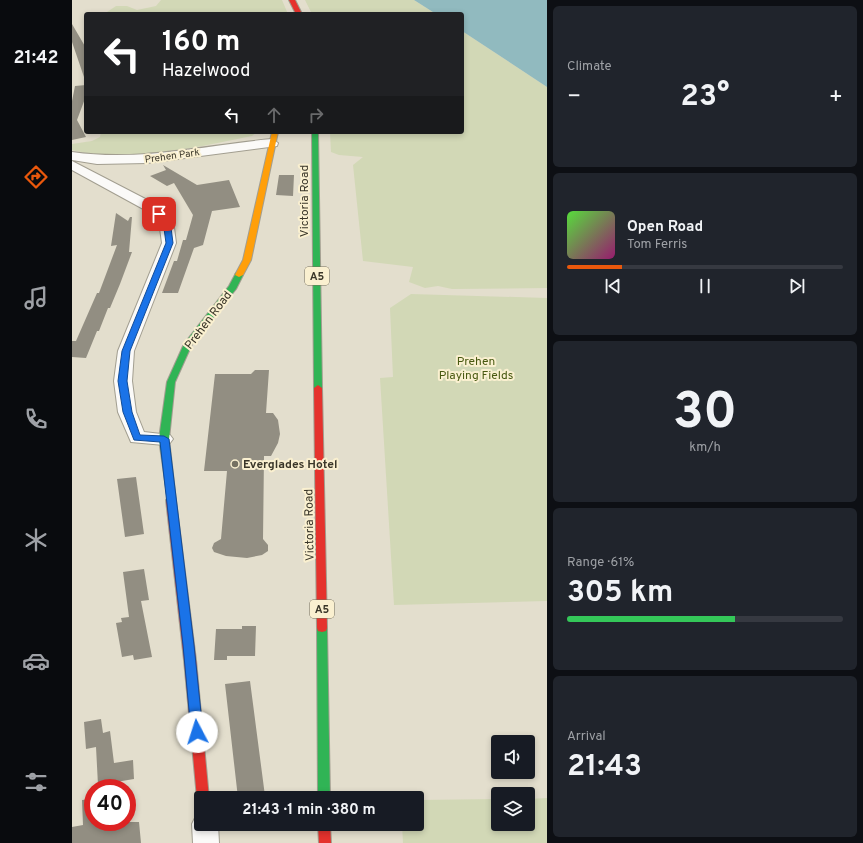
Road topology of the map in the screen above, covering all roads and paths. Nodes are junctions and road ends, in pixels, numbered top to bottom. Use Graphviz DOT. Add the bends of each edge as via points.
graph roads {
  1 [pos="292,0"];
  2 [pos="298,12"];
  3 [pos="315,134"];
  4 [pos="274,138"];
  5 [pos="72,156"];
  6 [pos="72,165"];
  7 [pos="164,439"];
  8 [pos="201,791"];
  9 [pos="324,791"];
  10 [pos="205,831"];
  11 [pos="324,831"];
  12 [pos="206,843"];
  13 [pos="325,843"];
  1 -- 2 [label="main road"];
  3 -- 9 [label="main road, Victoria Road / A5"];
  4 -- 5 [label="street, Prehen Park" via="119,161"];
  4 -- 7 [label="main road, Prehen Road" via="247,260 233,287 188,344 171,382"];
  6 -- 7 [label="street" via="152,208 166,220 169,243 126,351 122,381 127,412 137,438"];
  7 -- 8 [label="main road, Prehen Road" via="190,660"];
  10 -- 12 [label="street"];
  11 -- 13 [label="main road"];
}
